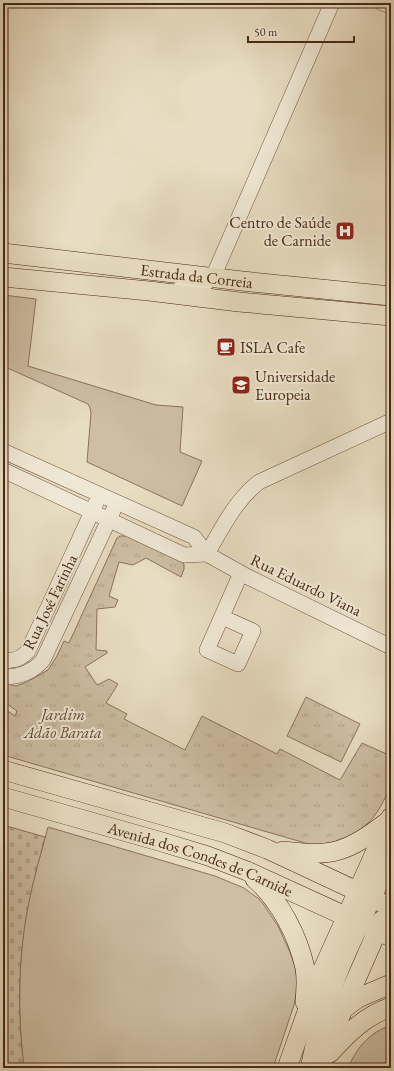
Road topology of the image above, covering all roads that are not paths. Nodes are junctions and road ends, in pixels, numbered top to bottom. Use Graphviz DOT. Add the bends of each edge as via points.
graph roads {
  1 [pos="332,3"];
  2 [pos="382,3"];
  3 [pos="391,6"];
  4 [pos="3,253"];
  5 [pos="3,277"];
  6 [pos="214,277"];
  7 [pos="150,291"];
  8 [pos="391,296"];
  9 [pos="391,316"];
  10 [pos="391,421"];
  11 [pos="3,451"];
  12 [pos="3,470"];
  13 [pos="100,495"];
  14 [pos="117,502"];
  15 [pos="92,512"];
  16 [pos="109,520"];
  17 [pos="207,554"];
  18 [pos="241,573"];
  19 [pos="222,618"];
  20 [pos="390,644"];
  21 [pos="3,660"];
  22 [pos="3,677"];
  23 [pos="3,770"];
  24 [pos="3,797"];
  25 [pos="390,819"];
  26 [pos="267,849"];
  27 [pos="391,855"];
  28 [pos="247,871"];
  29 [pos="380,900"];
  30 [pos="353,920"];
  31 [pos="384,934"];
  32 [pos="391,984"];
  33 [pos="391,1007"];
  34 [pos="343,1009"];
  35 [pos="304,1019"];
  36 [pos="317,1066"];
  37 [pos="287,1068"];
  1 -- 6 [label="street"];
  2 -- 3 [label="street"];
  4 -- 6 [label="main road, Estrada da Correia"];
  5 -- 7 [label="main road, Estrada da Correia"];
  6 -- 7 [label="street" via="207,283 189,290"];
  6 -- 8 [label="main road, Estrada da Correia"];
  7 -- 9 [label="main road, Estrada da Correia"];
  10 -- 17 [label="street" via="259,482 240,500"];
  11 -- 13 [label="street"];
  12 -- 15 [label="street"];
  13 -- 14 [label="street"];
  13 -- 15 [label="street, Rua José Farinha"];
  14 -- 16 [label="street, Rua José Farinha"];
  14 -- 17 [label="street, Rua Eduardo Viana" via="194,537"];
  15 -- 16 [label="street"];
  15 -- 21 [label="street, Rua José Farinha" via="28,651 20,658"];
  16 -- 17 [label="street, Rua Eduardo Viana" via="184,554"];
  16 -- 22 [label="street, Rua José Farinha" via="43,660 21,675"];
  17 -- 18 [label="street, Rua Eduardo Viana"];
  18 -- 19 [label="street"];
  18 -- 20 [label="street, Rua Eduardo Viana"];
  23 -- 26 [label="main road, Avenida dos Condes de Carnide" via="225,833"];
  24 -- 28 [label="main road, Avenida dos Condes de Carnide" via="162,842"];
  25 -- 26 [label="main road" via="354,845 334,852 308,854"];
  25 -- 29 [label="main road"];
  26 -- 29 [label="main road, Avenida dos Condes de Carnide"];
  27 -- 29 [label="main road"];
  28 -- 30 [label="main road, Avenida dos Condes de Carnide"];
  28 -- 35 [label="main road" via="271,895 289,925 300,952 306,978"];
  29 -- 30 [label="main road"];
  29 -- 31 [label="main road"];
  30 -- 31 [label="main road, Avenida dos Condes de Carnide"];
  30 -- 35 [label="main road" via="319,978"];
  30 -- 36 [label="main road" via="316,1038"];
  31 -- 34 [label="main road"];
  32 -- 34 [label="main road" via="358,998"];
  33 -- 36 [label="main road" via="366,1018"];
  34 -- 36 [label="main road"];
  35 -- 37 [label="main road"];
}
